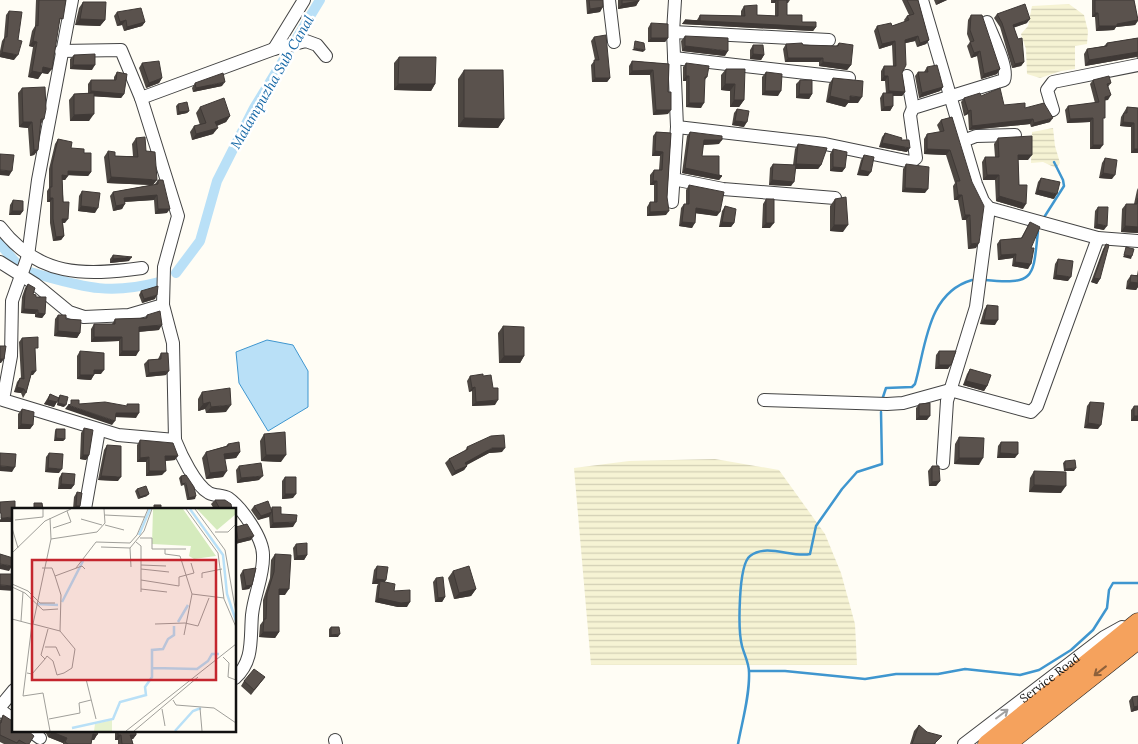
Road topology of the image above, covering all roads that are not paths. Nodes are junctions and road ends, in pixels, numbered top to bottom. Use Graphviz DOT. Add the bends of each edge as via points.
graph roads {
  1 [pos="72,0"];
  2 [pos="304,0"];
  3 [pos="609,0"];
  4 [pos="675,0"];
  5 [pos="922,0"];
  6 [pos="987,22"];
  7 [pos="673,32"];
  8 [pos="829,40"];
  9 [pos="614,42"];
  10 [pos="274,50"];
  11 [pos="61,51"];
  12 [pos="326,56"];
  13 [pos="674,58"];
  14 [pos="1138,65"];
  15 [pos="907,76"];
  16 [pos="849,78"];
  17 [pos="952,97"];
  18 [pos="141,98"];
  19 [pos="913,108"];
  20 [pos="1053,110"];
  21 [pos="677,127"];
  22 [pos="1015,135"];
  23 [pos="963,141"];
  24 [pos="673,180"];
  25 [pos="835,198"];
  26 [pos="672,202"];
  27 [pos="989,208"];
  28 [pos="0,227"];
  29 [pos="1098,238"];
  30 [pos="1138,241"];
  31 [pos="28,256"];
  32 [pos="0,262"];
  33 [pos="142,268"];
  34 [pos="21,275"];
  35 [pos="163,305"];
  36 [pos="950,390"];
  37 [pos="1,400"];
  38 [pos="764,400"];
  39 [pos="99,430"];
  40 [pos="175,440"];
  41 [pos="944,463"];
  42 [pos="85,508"];
  43 [pos="1138,621"];
  44 [pos="1138,640"];
  45 [pos="236,677"];
  46 [pos="12,693"];
  47 [pos="0,709"];
  48 [pos="12,718"];
  49 [pos="1029,726"];
  50 [pos="32,732"];
  51 [pos="40,738"];
  52 [pos="964,744"];
  53 [pos="987,744"];
  54 [pos="1007,744"];
  55 [pos="1022,744"];
  1 -- 11 [label="street"];
  2 -- 10 [label="street"];
  3 -- 9 [label="street"];
  4 -- 7 [label="street"];
  5 -- 17 [label="street"];
  6 -- 17 [label="street" via="1006,77"];
  7 -- 8 [label="street"];
  7 -- 13 [label="street"];
  10 -- 12 [label="street" via="306,41 317,45"];
  10 -- 18 [label="street"];
  11 -- 18 [label="street" via="121,50"];
  11 -- 31 [label="street"];
  13 -- 16 [label="street"];
  13 -- 21 [label="street"];
  14 -- 20 [label="street" via="1053,82 1047,90"];
  15 -- 19 [label="street"];
  17 -- 19 [label="street"];
  17 -- 23 [label="street"];
  18 -- 35 [label="street" via="178,216 164,267"];
  19 -- 21 [label="street" via="910,115 916,158 911,162 825,144"];
  21 -- 24 [label="street"];
  22 -- 23 [label="street" via="976,136"];
  23 -- 27 [label="street" via="983,201"];
  24 -- 25 [label="street" via="722,189"];
  24 -- 26 [label="street"];
  27 -- 29 [label="street"];
  27 -- 36 [label="street" via="976,308"];
  28 -- 31 [label="street"];
  29 -- 30 [label="street"];
  29 -- 36 [label="street" via="1037,406 1032,412"];
  31 -- 33 [label="street" via="50,266 80,272 107,273"];
  31 -- 34 [label="street"];
  32 -- 34 [label="street"];
  34 -- 35 [label="street" via="69,312 84,316 129,315"];
  34 -- 37 [label="street" via="12,302 11,356"];
  35 -- 40 [label="street" via="173,343"];
  36 -- 38 [label="street" via="903,403 886,404"];
  36 -- 41 [label="street"];
  37 -- 39 [label="street"];
  39 -- 40 [label="street" via="118,436"];
  39 -- 42 [label="street"];
  40 -- 45 [label="street" via="185,464 209,493 227,498 260,538 263,555 250,652 244,670"];
  52 -- 43 [label="street, Service Road, one-way" via="1104,637"];
  43 -- 53 [label="highway"];
  44 -- 49 [label="highway, one-way"];
  46 -- 47 [label="street"];
  47 -- 48 [label="street"];
  49 -- 54 [label="highway"];
  49 -- 55 [label="street"];
  50 -- 51 [label="street"];
}
